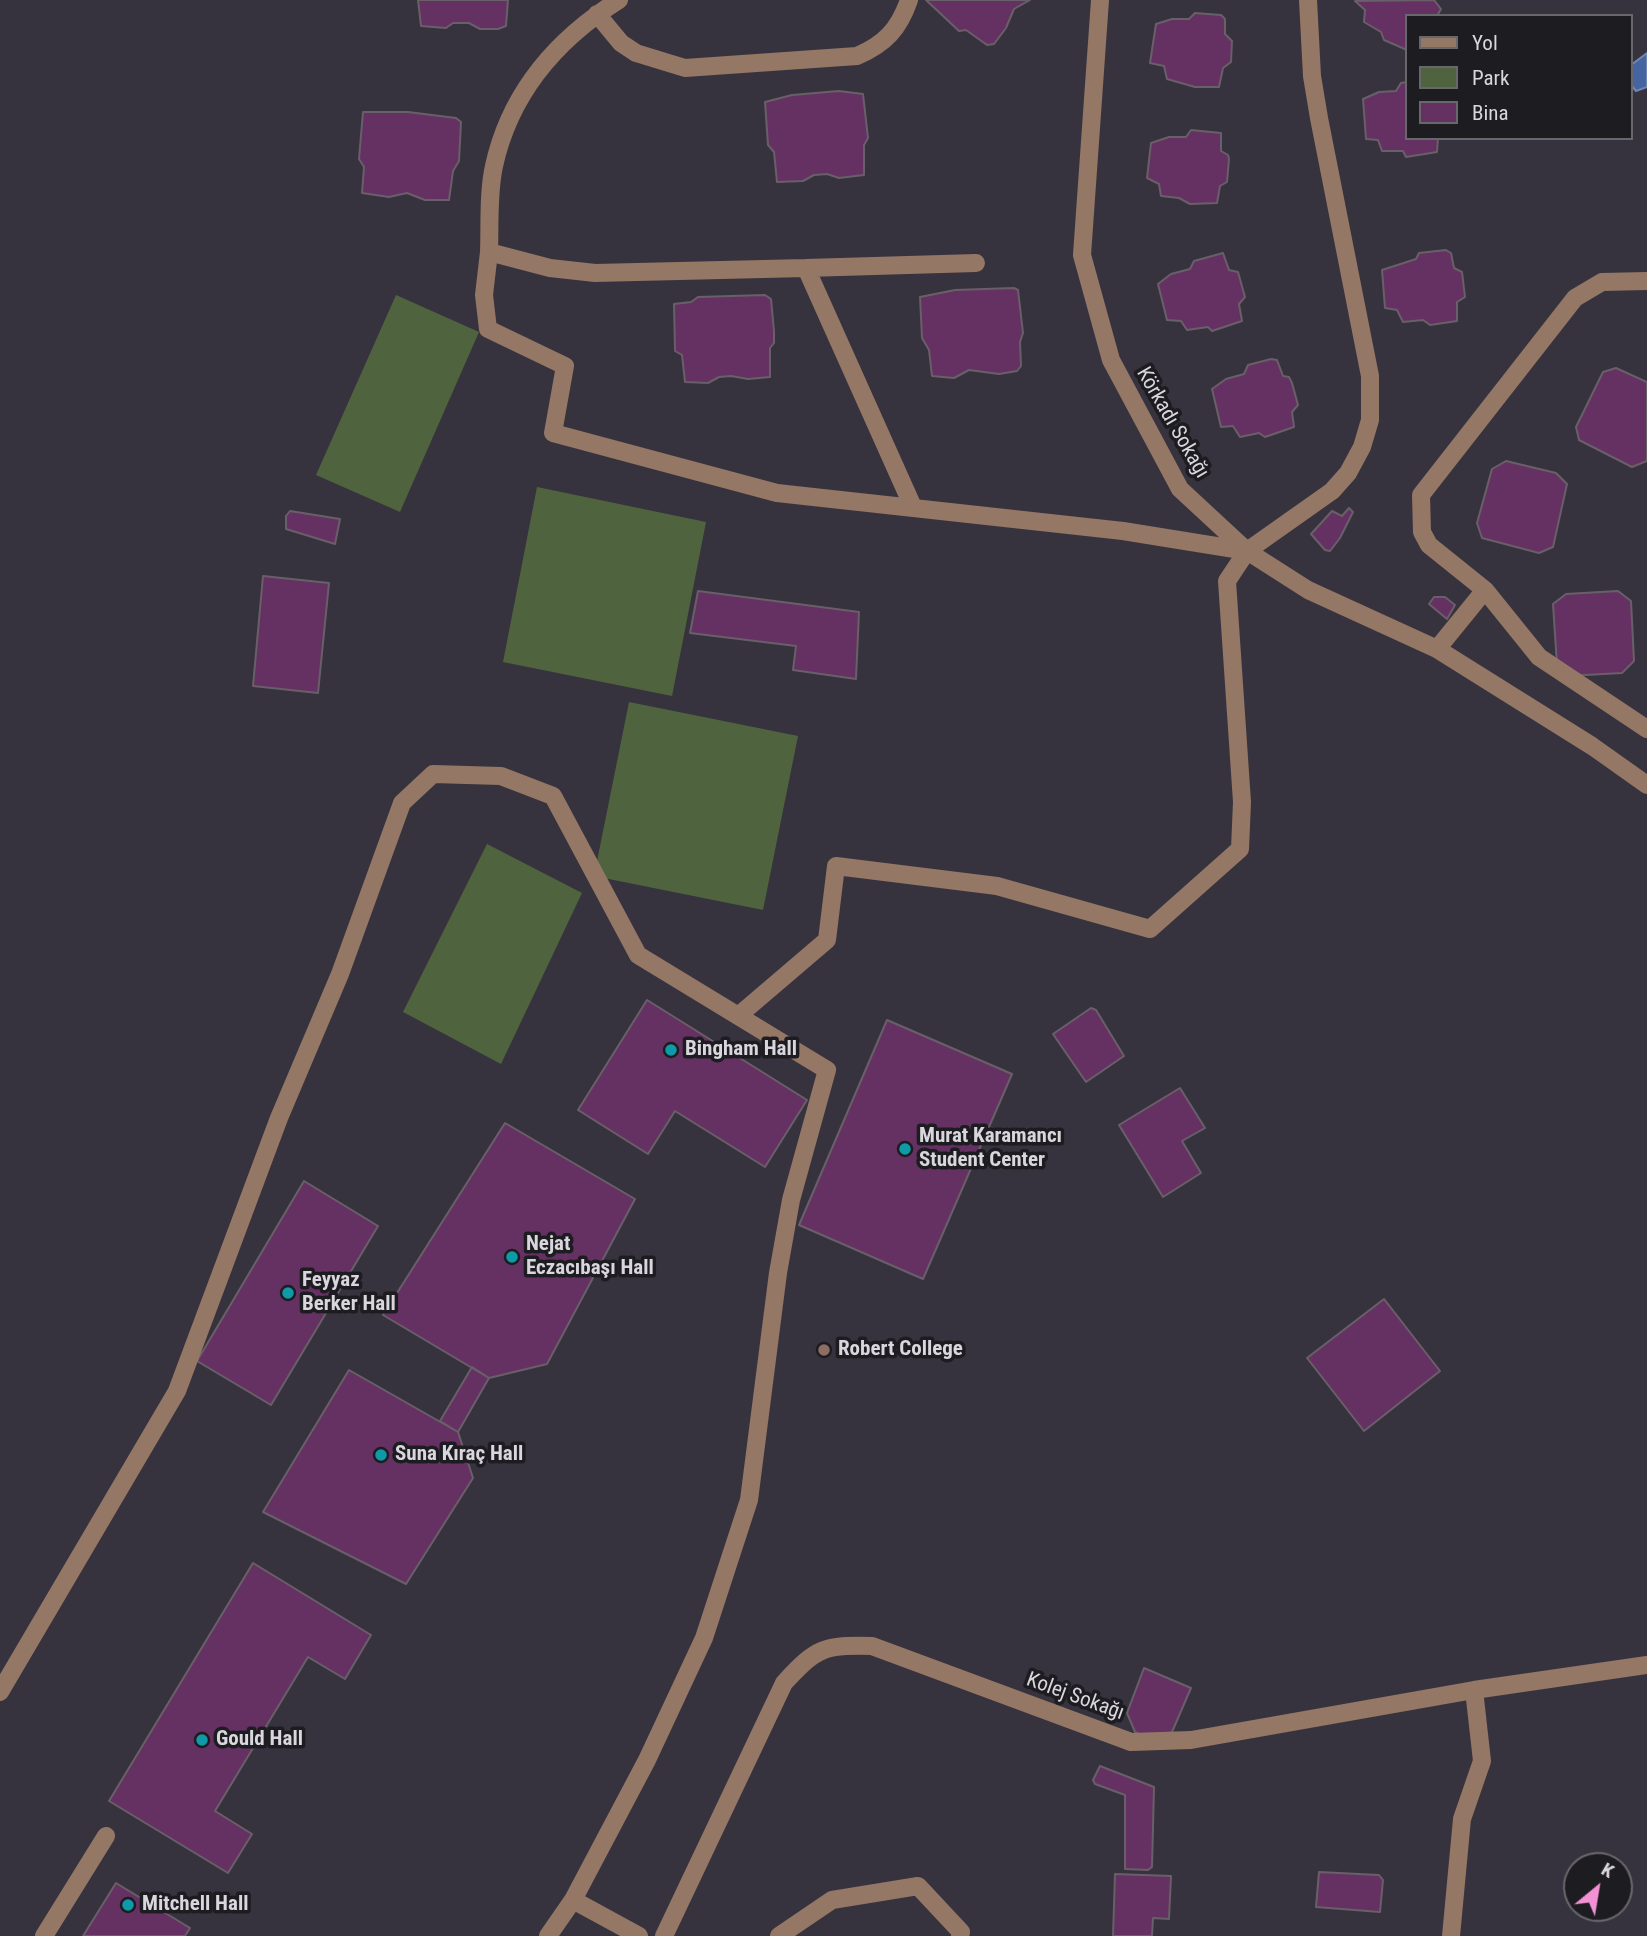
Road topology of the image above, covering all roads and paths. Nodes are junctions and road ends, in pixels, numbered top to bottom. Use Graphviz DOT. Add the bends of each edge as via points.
graph roads {
  1 [pos="620,0"];
  2 [pos="909,0"];
  3 [pos="1100,0"];
  4 [pos="1308,0"];
  5 [pos="597,14"];
  6 [pos="489,252"];
  7 [pos="976,263"];
  8 [pos="807,268"];
  9 [pos="1647,281"];
  10 [pos="913,507"];
  11 [pos="1247,551"];
  12 [pos="1485,590"];
  13 [pos="1437,649"];
  14 [pos="1647,729"];
  15 [pos="1647,785"];
  16 [pos="738,1016"];
  17 [pos="1647,1665"];
  18 [pos="1474,1690"];
  19 [pos="0,1692"];
  20 [pos="106,1836"];
  21 [pos="573,1900"];
  22 [pos="44,1936"];
  23 [pos="548,1936"];
  24 [pos="639,1936"];
  25 [pos="664,1936"];
  26 [pos="779,1936"];
  27 [pos="960,1936"];
  28 [pos="1451,1936"];
  1 -- 5 [label="street"];
  2 -- 5 [label="street" via="890,36 857,55 685,68 636,53 621,43"];
  3 -- 11 [label="street, Körkadı Sokağı" via="1082,255 1111,360 1180,489"];
  4 -- 11 [label="street" via="1312,76 1370,376 1370,420 1362,447 1332,491"];
  5 -- 6 [label="street" via="556,48 519,100 494,168"];
  6 -- 8 [label="street" via="550,268 595,273"];
  6 -- 10 [label="street" via="484,295 488,329 565,366 553,433 777,493"];
  7 -- 8 [label="street"];
  8 -- 10 [label="street"];
  9 -- 12 [label="street" via="1602,282 1575,298 1421,495 1422,532 1429,545"];
  10 -- 11 [label="street" via="1123,531"];
  11 -- 13 [label="street, Körkadı Sokağı" via="1308,590"];
  11 -- 16 [label="street" via="1227,581 1242,802 1240,849 1150,929 997,886 836,866 827,940"];
  12 -- 13 [label="street"];
  12 -- 14 [label="street" via="1539,657"];
  13 -- 15 [label="street, Körkadı Sokağı"];
  16 -- 19 [label="street" via="638,955 553,796 500,776 433,774 402,803 177,1391"];
  16 -- 21 [label="street" via="827,1070 789,1212 749,1500 704,1638 647,1760"];
  17 -- 18 [label="street, Kolej Sokağı"];
  18 -- 25 [label="street, Kolej Sokağı" via="1191,1740 1131,1742 872,1646 834,1645 808,1656 784,1683"];
  18 -- 28 [label="street" via="1482,1761 1462,1819"];
  20 -- 22 [label="street"];
  21 -- 23 [label="street"];
  21 -- 24 [label="street"];
  26 -- 27 [label="street" via="832,1900 918,1886"];
}
